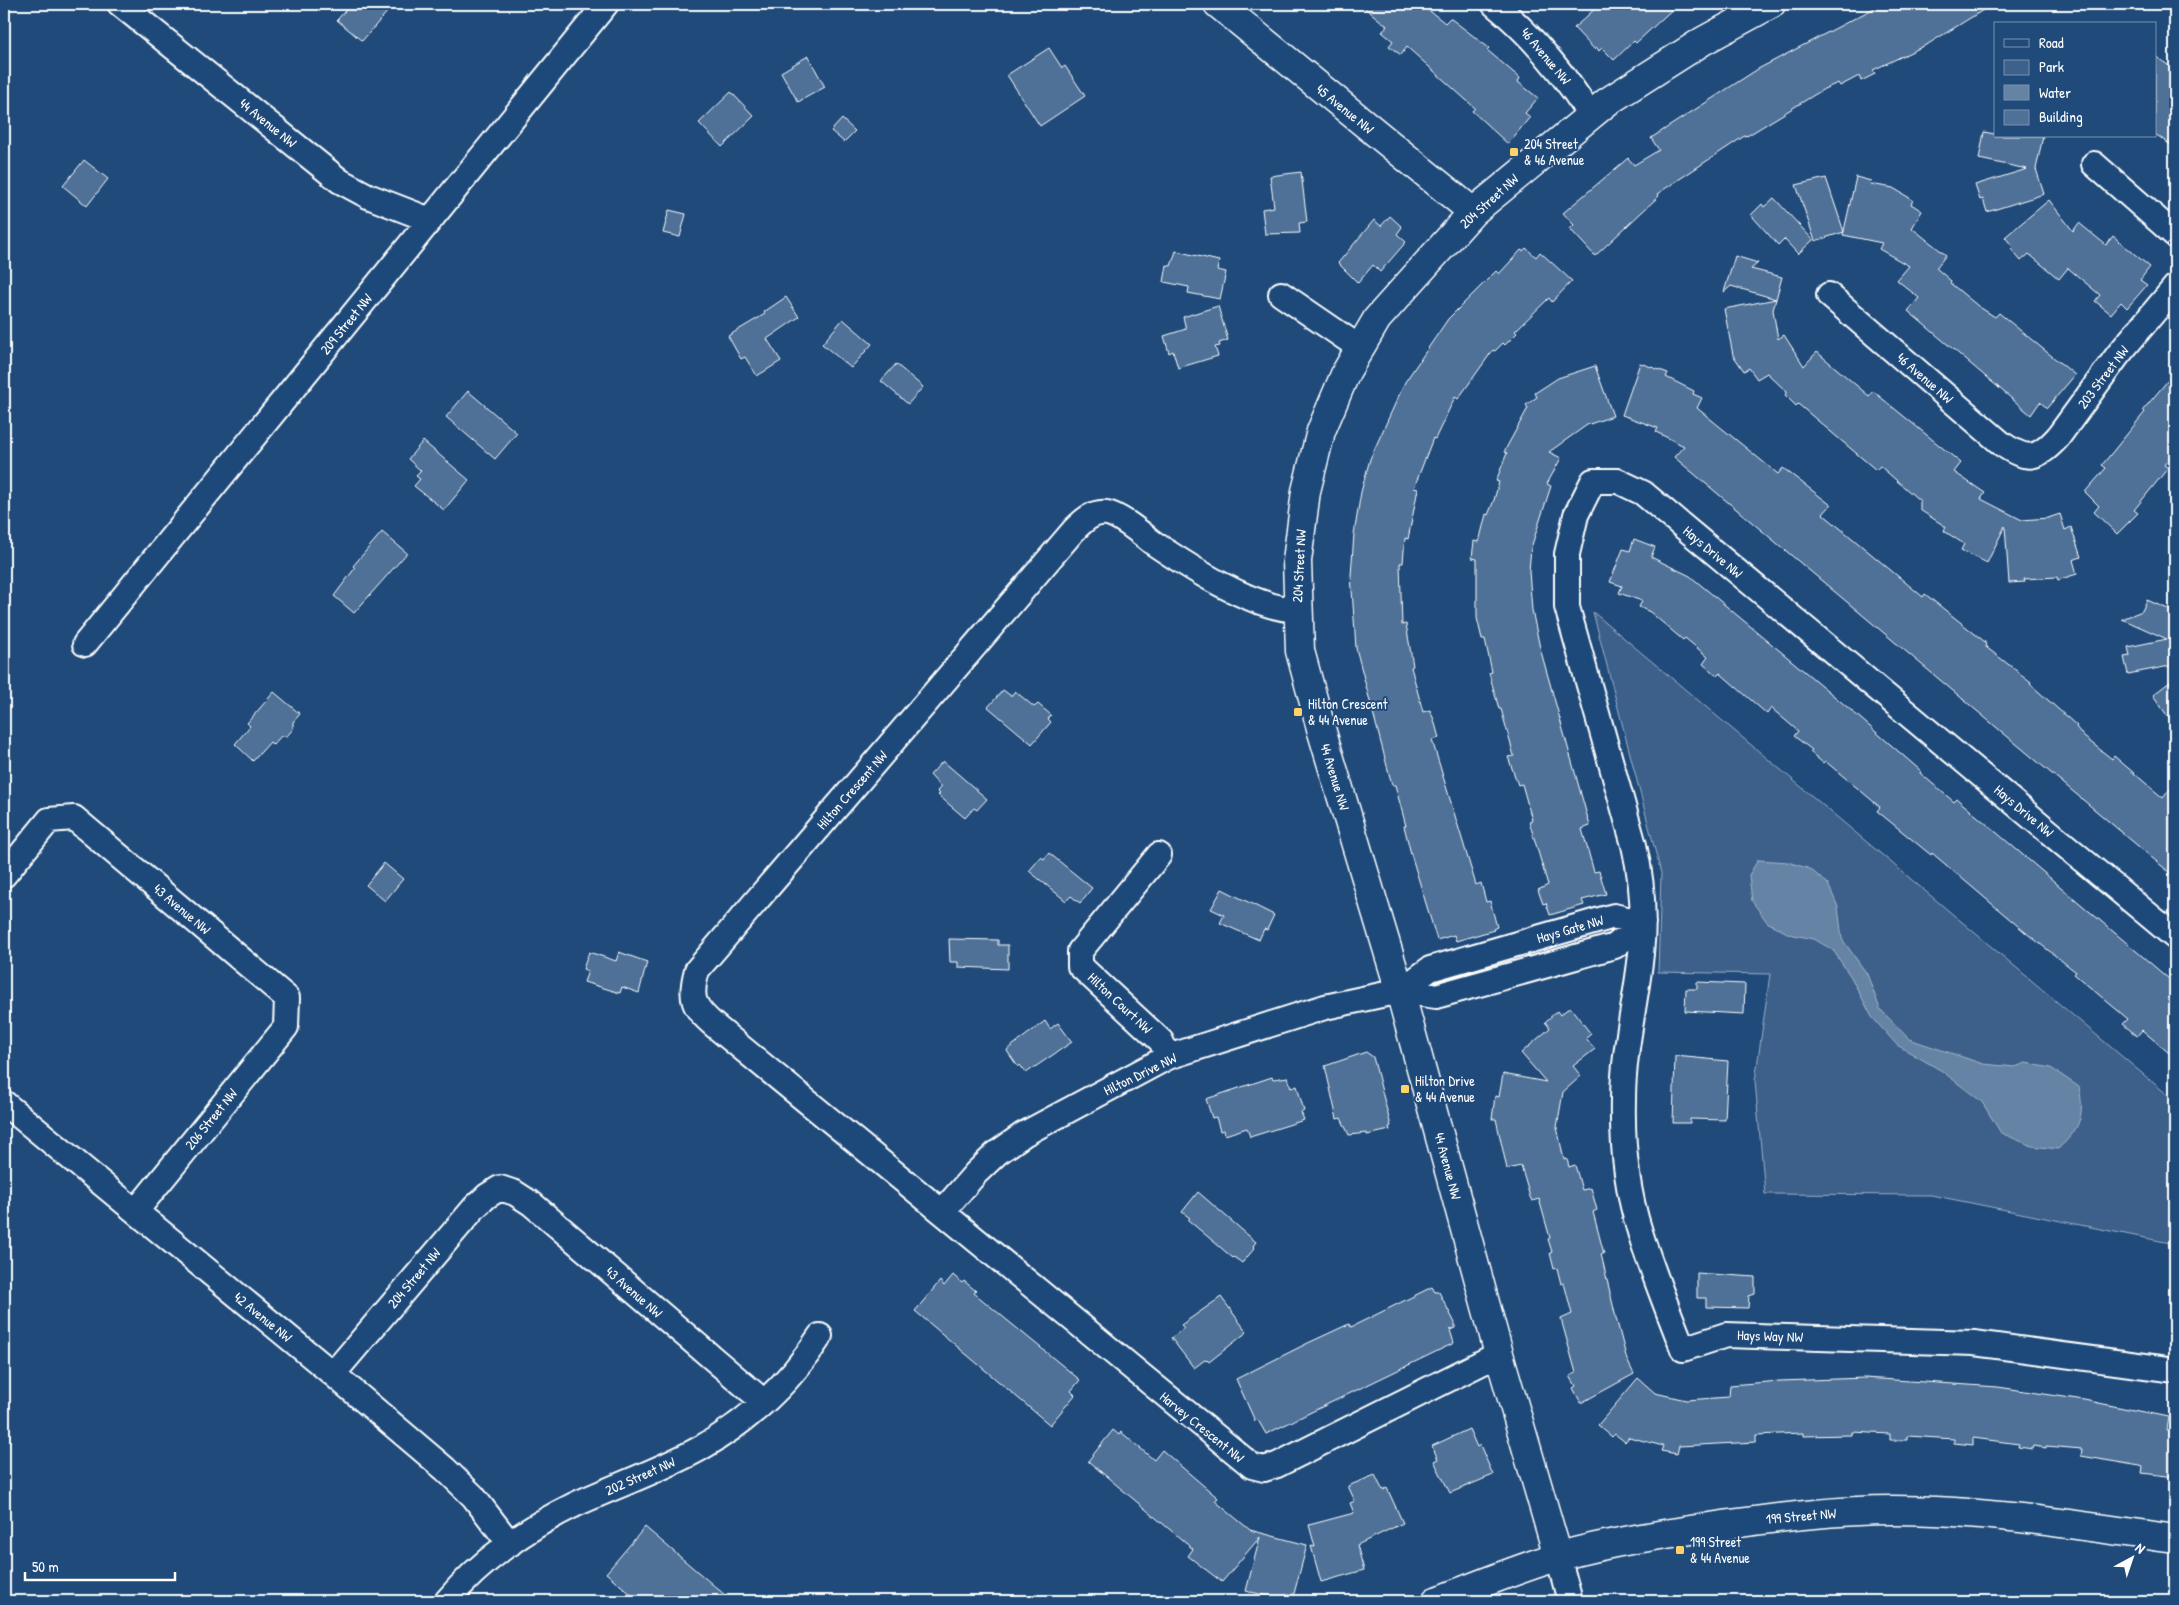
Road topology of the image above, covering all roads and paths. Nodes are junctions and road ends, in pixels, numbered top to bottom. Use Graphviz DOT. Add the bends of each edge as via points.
graph roads {
  1 [pos="120,4"];
  2 [pos="606,4"];
  3 [pos="1218,4"];
  4 [pos="1494,4"];
  5 [pos="1771,4"];
  6 [pos="1590,115"];
  7 [pos="2094,164"];
  8 [pos="1473,212"];
  9 [pos="430,220"];
  10 [pos="2175,235"];
  11 [pos="2175,287"];
  12 [pos="1281,294"];
  13 [pos="1829,295"];
  14 [pos="1360,348"];
  15 [pos="2024,457"];
  16 [pos="1297,610"];
  17 [pos="86,644"];
  18 [pos="1322,732"];
  19 [pos="1158,855"];
  20 [pos="4,874"];
  21 [pos="1643,923"];
  22 [pos="2175,937"];
  23 [pos="1400,991"];
  24 [pos="286,1027"];
  25 [pos="1168,1057"];
  26 [pos="4,1103"];
  27 [pos="500,1188"];
  28 [pos="136,1211"];
  29 [pos="942,1212"];
  30 [pos="820,1336"];
  31 [pos="1498,1354"];
  32 [pos="2175,1370"];
  33 [pos="333,1374"];
  34 [pos="764,1402"];
  35 [pos="2175,1539"];
  36 [pos="510,1544"];
  37 [pos="1558,1556"];
  38 [pos="447,1601"];
  39 [pos="1436,1601"];
  40 [pos="1570,1601"];
  1 -- 9 [label="street, 44 Avenue NW" via="340,181 368,196"];
  2 -- 9 [label="street, 209 Street NW"];
  3 -- 8 [label="street, 45 Avenue NW"];
  4 -- 6 [label="street, 46 Avenue NW" via="1544,50"];
  5 -- 6 [label="street, 204 Street NW" via="1702,41"];
  6 -- 8 [label="street, 204 Street NW"];
  7 -- 10 [label="street"];
  8 -- 14 [label="street, 204 Street NW" via="1377,320"];
  9 -- 17 [label="street, 209 Street NW"];
  11 -- 15 [label="street, 203 Street NW" via="2118,355 2058,437 2036,456"];
  12 -- 14 [label="street"];
  13 -- 15 [label="street, 46 Avenue NW" via="2002,444"];
  14 -- 16 [label="street, 204 Street NW" via="1321,431 1306,491 1297,561"];
  16 -- 18 [label="street, 204 Street NW" via="1300,651"];
  16 -- 29 [label="street, Hilton Crescent NW" via="1286,610 1246,596 1192,569 1107,513 1090,516 1067,537 697,970 692,999 699,1013"];
  18 -- 23 [label="street, 44 Avenue NW"];
  19 -- 25 [label="street, Hilton Court NW" via="1080,951 1080,966 1161,1041"];
  20 -- 24 [label="street, 43 Avenue NW" via="49,820 74,818 287,998"];
  21 -- 22 [label="street, Hays Drive NW" via="1634,844 1567,607 1567,554 1576,515 1593,481 1618,481 1643,493"];
  21 -- 23 [label="street, Hays Gate NW" via="1614,916 1430,969"];
  21 -- 32 [label="street, Hays Way NW" via="1624,1073 1623,1125 1639,1230 1683,1349 1726,1335 1974,1343"];
  23 -- 25 [label="street, Hilton Drive NW" via="1325,1007"];
  23 -- 31 [label="street, 44 Avenue NW"];
  24 -- 28 [label="street, 206 Street NW"];
  25 -- 29 [label="street, Hilton Drive NW" via="1024,1134 990,1159"];
  26 -- 28 [label="street, 42 Avenue NW"];
  27 -- 33 [label="street, 204 Street NW" via="474,1208"];
  27 -- 34 [label="street, 43 Avenue NW" via="532,1204"];
  28 -- 33 [label="street, 42 Avenue NW"];
  29 -- 31 [label="street, Harvey Crescent NW" via="1252,1466 1264,1469 1278,1465"];
  30 -- 34 [label="street, 202 Street NW" via="794,1374"];
  31 -- 37 [label="street, 44 Avenue NW"];
  33 -- 36 [label="street, 42 Avenue NW" via="473,1496"];
  34 -- 36 [label="street, 202 Street NW" via="699,1448 573,1506"];
  35 -- 37 [label="street, 199 Street NW" via="2062,1523 1894,1510 1799,1514 1680,1532"];
  36 -- 38 [label="street, 202 Street NW"];
  37 -- 39 [label="street, 199 Street NW"];
  37 -- 40 [label="street, 44 Avenue NW"];
}
